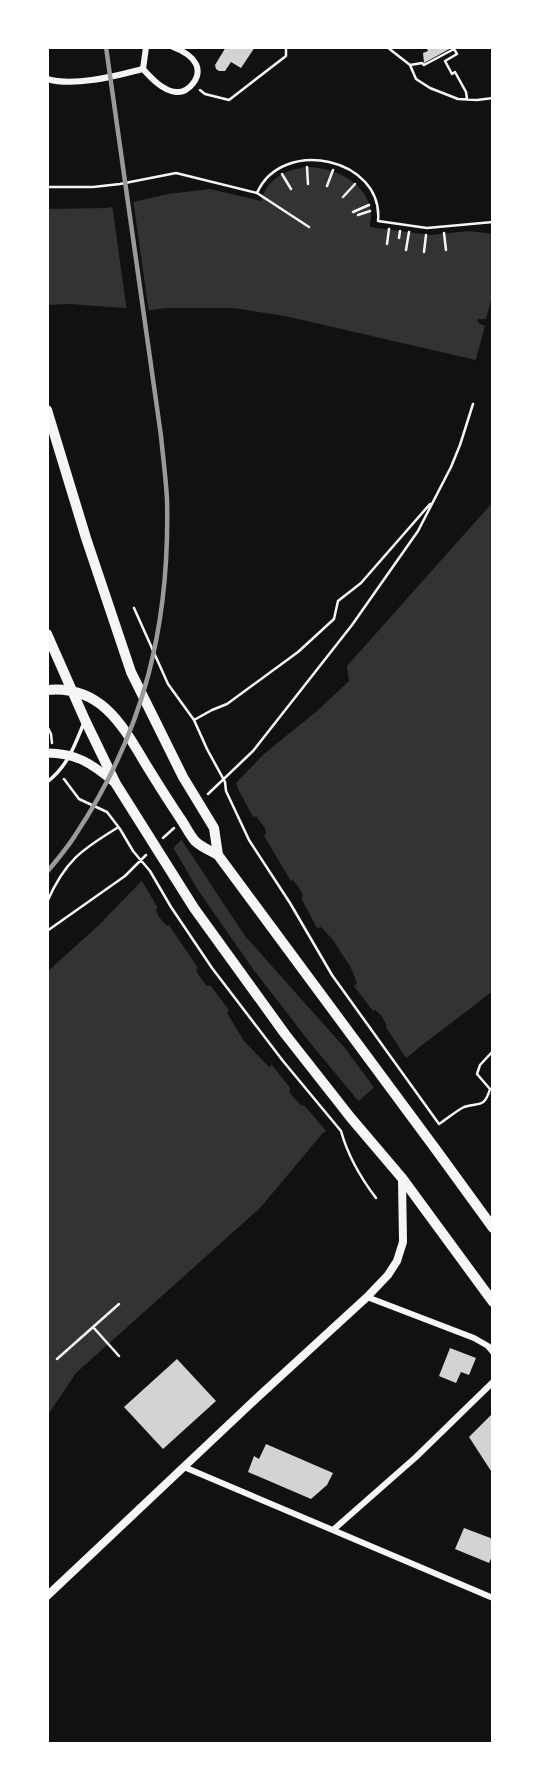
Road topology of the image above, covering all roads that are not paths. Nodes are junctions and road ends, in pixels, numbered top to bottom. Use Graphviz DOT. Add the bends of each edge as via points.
graph roads {
  1 [pos="146,47"];
  2 [pos="173,47"];
  3 [pos="143,69"];
  4 [pos="47,79"];
  5 [pos="47,410"];
  6 [pos="47,634"];
  7 [pos="47,690"];
  8 [pos="74,691"];
  9 [pos="85,720"];
  10 [pos="47,752"];
  11 [pos="71,755"];
  12 [pos="47,782"];
  13 [pos="116,785"];
  14 [pos="218,855"];
  15 [pos="402,1178"];
  16 [pos="478,1206"];
  17 [pos="493,1219"];
  18 [pos="493,1228"];
  19 [pos="367,1297"];
  20 [pos="493,1302"];
  21 [pos="493,1352"];
  22 [pos="493,1382"];
  23 [pos="184,1467"];
  24 [pos="333,1530"];
  25 [pos="47,1595"];
  26 [pos="493,1598"];
  1 -- 3 [label="street"];
  2 -- 3 [label="street" via="196,65 197,76 183,91 172,91"];
  3 -- 4 [label="street" via="76,82"];
  5 -- 14 [label="highway" via="131,672 214,828"];
  6 -- 8 [label="highway"];
  7 -- 8 [label="highway"];
  8 -- 9 [label="highway"];
  8 -- 14 [label="highway" via="112,713 196,841"];
  9 -- 11 [label="lane"];
  9 -- 13 [label="highway"];
  10 -- 11 [label="main road"];
  11 -- 12 [label="lane"];
  11 -- 13 [label="main road" via="89,762"];
  13 -- 15 [label="highway" via="194,908 262,1003"];
  14 -- 16 [label="highway"];
  15 -- 19 [label="street" via="401,1248 392,1270"];
  15 -- 20 [label="highway"];
  16 -- 17 [label="main road"];
  16 -- 18 [label="highway"];
  19 -- 21 [label="street" via="474,1338"];
  19 -- 23 [label="street"];
  22 -- 24 [label="street"];
  23 -- 24 [label="street"];
  23 -- 25 [label="street"];
  24 -- 26 [label="street"];
}
